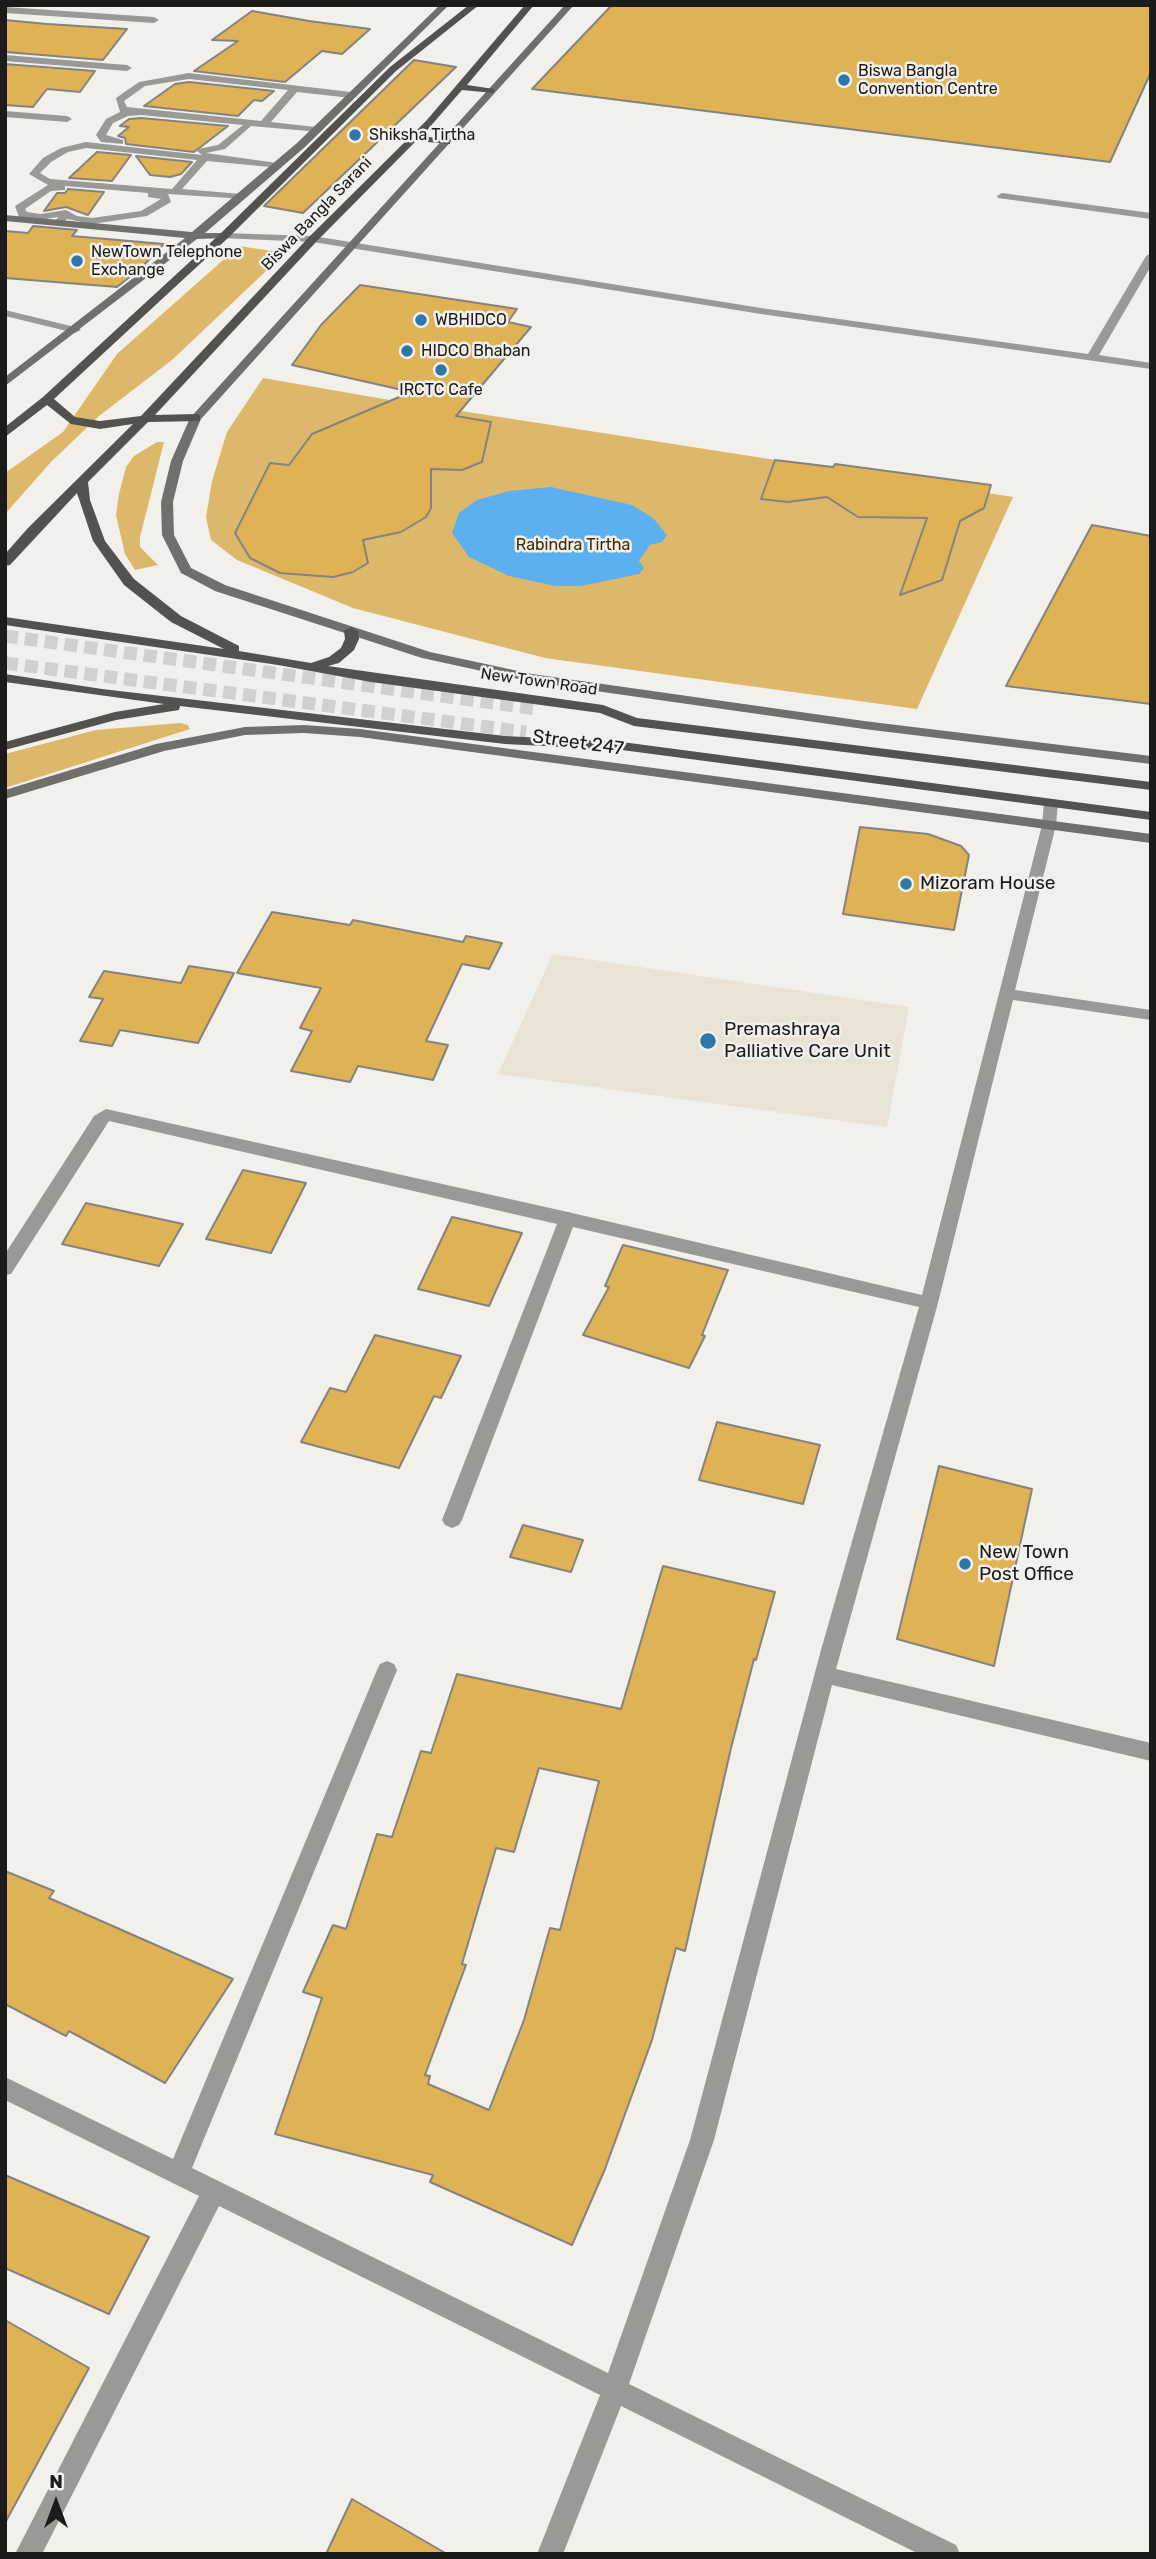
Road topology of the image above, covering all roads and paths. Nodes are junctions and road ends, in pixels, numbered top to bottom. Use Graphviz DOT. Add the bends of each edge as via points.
graph roads {
  1 [pos="445,5"];
  2 [pos="475,5"];
  3 [pos="530,5"];
  4 [pos="569,5"];
  5 [pos="5,10"];
  6 [pos="154,20"];
  7 [pos="5,58"];
  8 [pos="127,68"];
  9 [pos="393,69"];
  10 [pos="371,76"];
  11 [pos="460,86"];
  12 [pos="300,90"];
  13 [pos="491,91"];
  14 [pos="351,95"];
  15 [pos="5,114"];
  16 [pos="67,119"];
  17 [pos="264,124"];
  18 [pos="247,127"];
  19 [pos="313,133"];
  20 [pos="414,138"];
  21 [pos="446,142"];
  22 [pos="209,154"];
  23 [pos="280,163"];
  24 [pos="174,192"];
  25 [pos="1002,196"];
  26 [pos="241,197"];
  27 [pos="66,213"];
  28 [pos="1151,216"];
  29 [pos="5,218"];
  30 [pos="59,223"];
  31 [pos="196,236"];
  32 [pos="224,236"];
  33 [pos="313,239"];
  34 [pos="350,246"];
  35 [pos="1151,256"];
  36 [pos="5,313"];
  37 [pos="75,330"];
  38 [pos="1092,357"];
  39 [pos="1151,366"];
  40 [pos="5,383"];
  41 [pos="47,399"];
  42 [pos="196,418"];
  43 [pos="145,419"];
  44 [pos="5,433"];
  45 [pos="82,479"];
  46 [pos="5,562"];
  47 [pos="5,621"];
  48 [pos="351,631"];
  49 [pos="278,661"];
  50 [pos="312,667"];
  51 [pos="5,678"];
  52 [pos="195,703"];
  53 [pos="536,709"];
  54 [pos="634,722"];
  55 [pos="526,732"];
  56 [pos="5,746"];
  57 [pos="622,746"];
  58 [pos="1151,760"];
  59 [pos="1151,786"];
  60 [pos="5,795"];
  61 [pos="1051,803"];
  62 [pos="1151,816"];
  63 [pos="1049,825"];
  64 [pos="1151,839"];
  65 [pos="1007,994"];
  66 [pos="1151,1015"];
  67 [pos="568,1218"];
  68 [pos="5,1269"];
  69 [pos="929,1303"];
  70 [pos="453,1520"];
  71 [pos="387,1670"];
  72 [pos="825,1675"];
  73 [pos="1151,1752"];
  74 [pos="5,2088"];
  75 [pos="178,2174"];
  76 [pos="214,2191"];
  77 [pos="614,2391"];
  78 [pos="28,2554"];
  79 [pos="550,2554"];
  80 [pos="947,2554"];
  1 -- 10 [label="street"];
  2 -- 9 [label="main road"];
  3 -- 11 [label="main road, Biswa Bangla Sarani"];
  4 -- 13 [label="street"];
  5 -- 6 [label="street"];
  7 -- 8 [label="street"];
  9 -- 10 [label="main road"];
  9 -- 32 [label="main road"];
  10 -- 14 [label="street"];
  11 -- 13 [label="main road"];
  11 -- 20 [label="main road, Biswa Bangla Sarani"];
  12 -- 14 [label="street"];
  12 -- 17 [label="street"];
  12 -- 17 [label="street" via="172,76 142,84 119,100 122,110"];
  13 -- 21 [label="street"];
  14 -- 19 [label="street"];
  15 -- 16 [label="street"];
  17 -- 19 [label="street"];
  18 -- 19 [label="street"];
  18 -- 22 [label="street"];
  18 -- 22 [label="street" via="127,113 109,121 101,135 106,140"];
  19 -- 23 [label="street"];
  20 -- 21 [label="main road"];
  20 -- 33 [label="main road, Biswa Bangla Sarani"];
  21 -- 34 [label="street"];
  22 -- 23 [label="street"];
  22 -- 24 [label="street"];
  22 -- 24 [label="street" via="86,145 47,160 34,174 48,182"];
  23 -- 26 [label="street"];
  24 -- 26 [label="street"];
  25 -- 28 [label="street"];
  26 -- 31 [label="street"];
  27 -- 27 [label="street" via="40,217 23,215 19,208 49,188 164,196 167,200 143,214 92,221"];
  27 -- 30 [label="street"];
  29 -- 30 [label="street"];
  30 -- 31 [label="street"];
  31 -- 32 [label="street"];
  31 -- 37 [label="street"];
  32 -- 33 [label="street"];
  32 -- 41 [label="main road"];
  33 -- 34 [label="street"];
  33 -- 43 [label="main road, Biswa Bangla Sarani"];
  34 -- 38 [label="street"];
  34 -- 42 [label="street"];
  35 -- 38 [label="street"];
  36 -- 37 [label="street"];
  37 -- 40 [label="street"];
  38 -- 39 [label="street"];
  41 -- 43 [label="main road" via="71,420 100,425"];
  41 -- 44 [label="main road"];
  42 -- 43 [label="main road"];
  42 -- 48 [label="street" via="177,461 167,502 168,535 186,569 220,589"];
  43 -- 45 [label="main road, Biswa Bangla Sarani"];
  45 -- 46 [label="main road, Biswa Bangla Sarani"];
  45 -- 49 [label="main road" via="99,541 129,582 205,635 237,651"];
  47 -- 49 [label="main road, New Town Road"];
  48 -- 50 [label="main road" via="347,650"];
  48 -- 58 [label="street" via="427,655 532,678"];
  49 -- 50 [label="main road, New Town Road"];
  50 -- 54 [label="main road, New Town Road" via="603,709"];
  51 -- 52 [label="main road"];
  52 -- 56 [label="main road" via="115,716"];
  52 -- 57 [label="main road" via="505,740"];
  53 -- 54 [label="main road"];
  54 -- 59 [label="main road, New Town Road"];
  55 -- 57 [label="main road"];
  57 -- 61 [label="main road"];
  60 -- 63 [label="street, Street 247" via="161,747 245,731 304,729"];
  61 -- 62 [label="main road"];
  61 -- 63 [label="street"];
  63 -- 64 [label="street, Street 247"];
  63 -- 65 [label="street"];
  65 -- 66 [label="street"];
  65 -- 69 [label="street"];
  67 -- 68 [label="street" via="106,1115"];
  67 -- 69 [label="street"];
  67 -- 70 [label="street"];
  69 -- 72 [label="street"];
  71 -- 75 [label="street"];
  72 -- 73 [label="street"];
  72 -- 77 [label="street" via="702,2140"];
  74 -- 75 [label="street"];
  75 -- 76 [label="street"];
  76 -- 77 [label="street"];
  76 -- 78 [label="street"];
  77 -- 79 [label="street"];
  77 -- 80 [label="street"];
}
